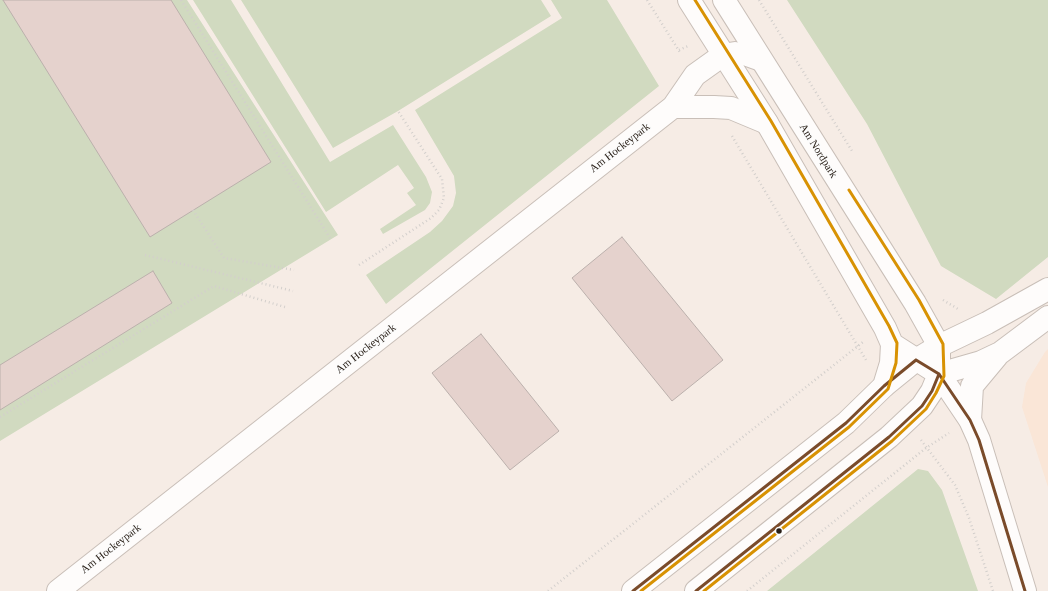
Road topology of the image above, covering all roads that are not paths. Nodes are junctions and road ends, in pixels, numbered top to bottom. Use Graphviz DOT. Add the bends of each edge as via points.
graph roads {
  1 [pos="689,0"];
  2 [pos="724,0"];
  3 [pos="723,55"];
  4 [pos="761,60"];
  5 [pos="673,107"];
  6 [pos="766,123"];
  7 [pos="1048,289"];
  8 [pos="1048,317"];
  9 [pos="892,344"];
  10 [pos="939,346"];
  11 [pos="1000,353"];
  12 [pos="916,360"];
  13 [pos="939,374"];
  14 [pos="884,386"];
  15 [pos="970,420"];
  16 [pos="58,591"];
  17 [pos="633,591"];
  18 [pos="696,591"];
  19 [pos="1025,591"];
  1 -- 3 [label="street"];
  2 -- 4 [label="street, Am Nordpark"];
  3 -- 4 [label="street" via="735,53"];
  3 -- 5 [label="street, Am Hockeypark" via="695,75"];
  3 -- 6 [label="street"];
  4 -- 10 [label="street, Am Nordpark" via="915,303"];
  5 -- 6 [label="street" via="731,108"];
  5 -- 16 [label="street, Am Hockeypark"];
  6 -- 9 [label="street"];
  7 -- 10 [label="street"];
  8 -- 11 [label="street"];
  9 -- 12 [label="street"];
  9 -- 14 [label="street" via="891,363"];
  10 -- 12 [label="street"];
  10 -- 13 [label="street, Am Nordpark"];
  11 -- 13 [label="street" via="981,362"];
  11 -- 15 [label="street" via="972,386"];
  12 -- 13 [label="street"];
  12 -- 14 [label="street"];
  13 -- 15 [label="street"];
  13 -- 18 [label="street, Am Nordpark" via="922,406 898,429"];
  14 -- 17 [label="street" via="846,422"];
  15 -- 19 [label="street" via="979,440"];
}
